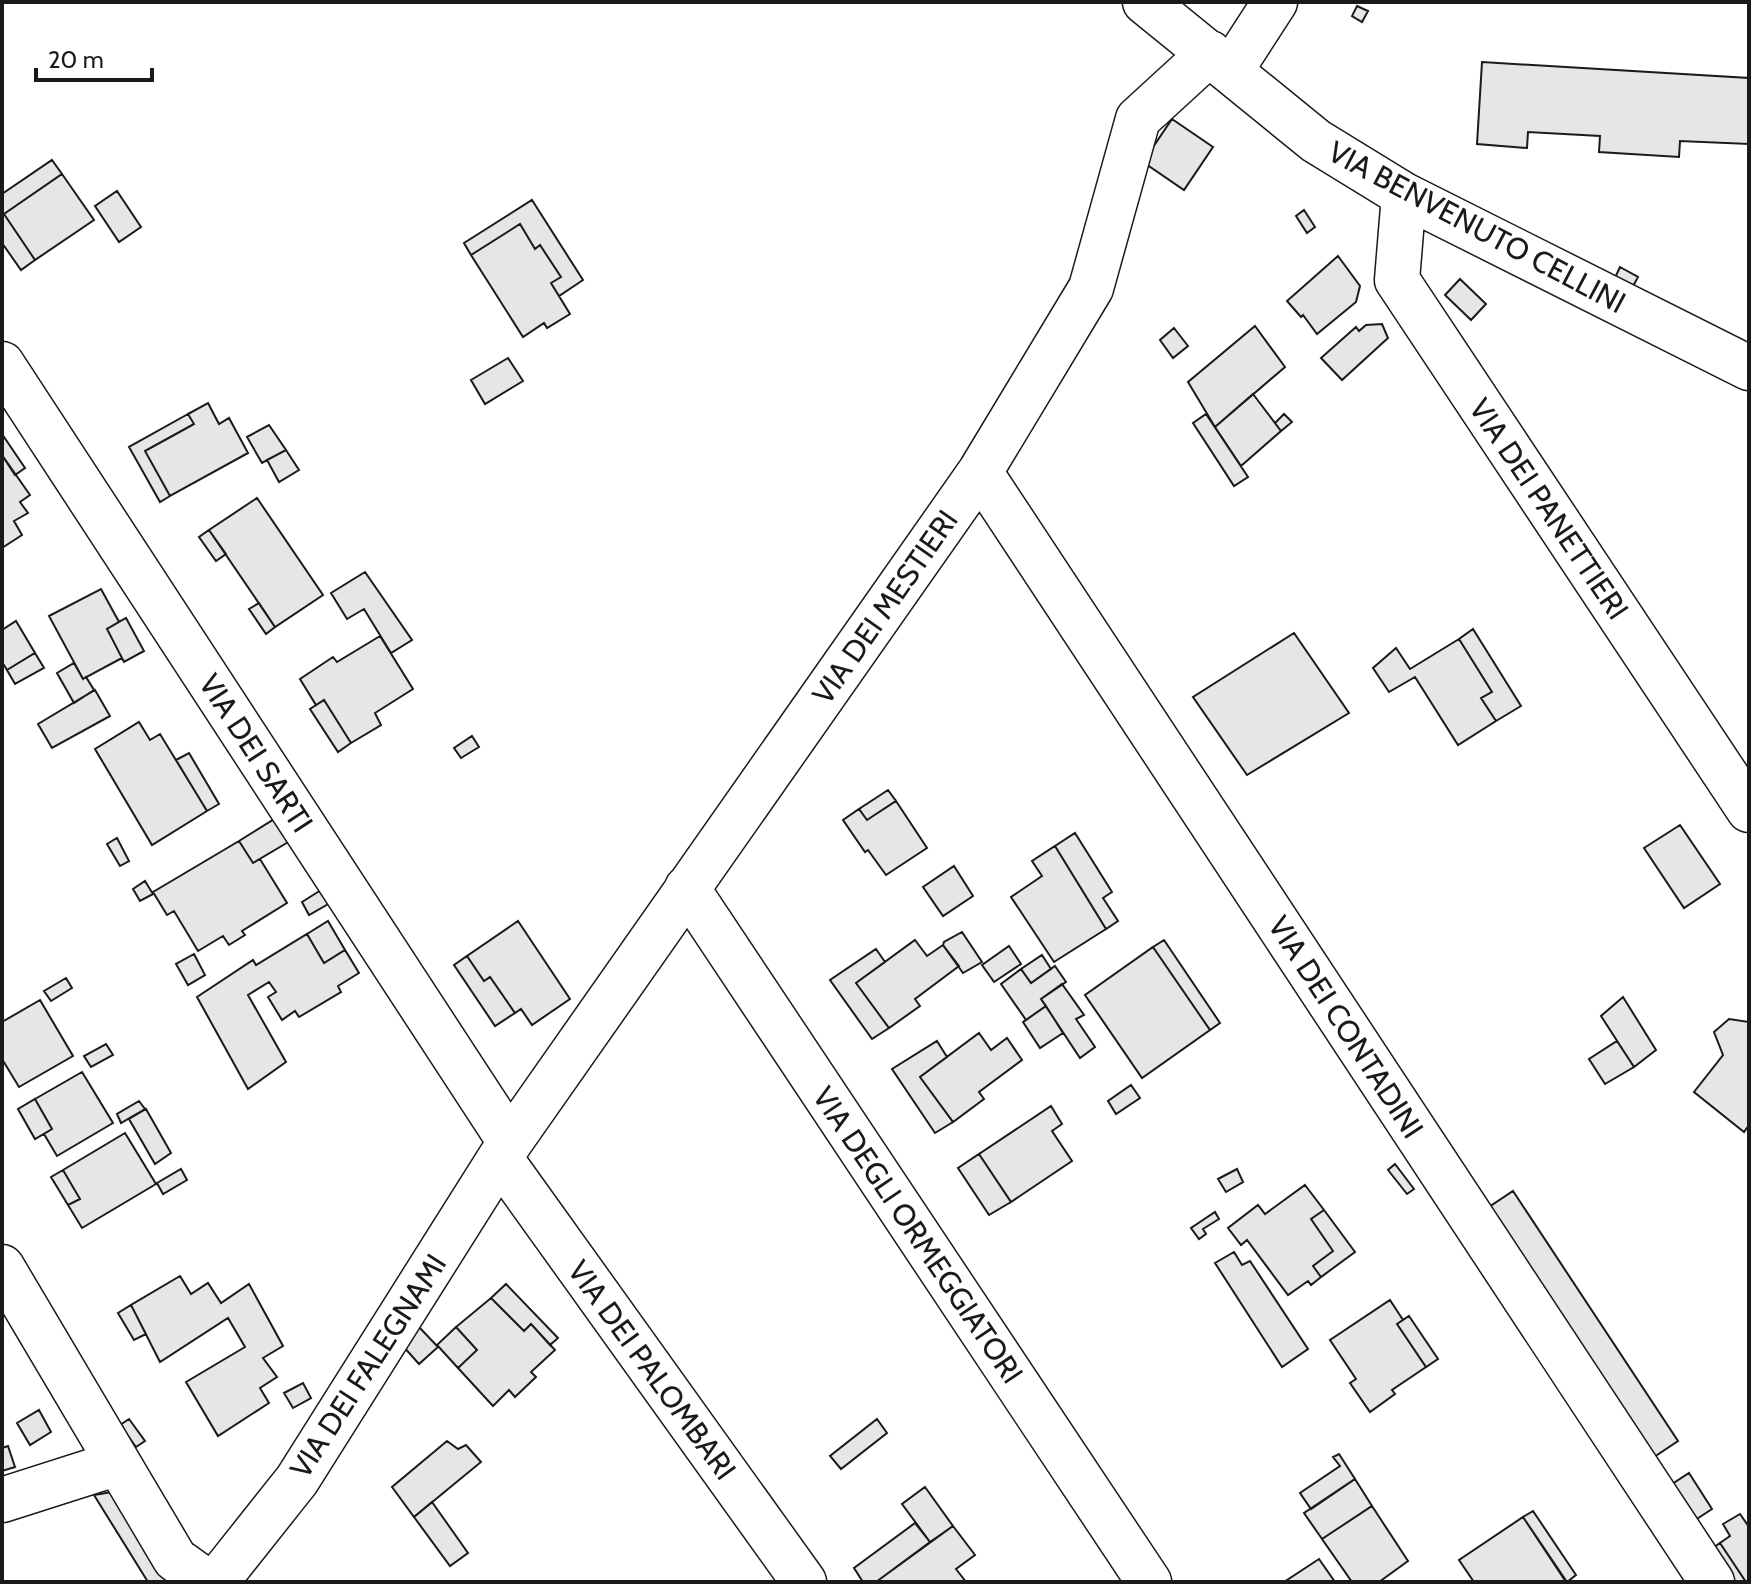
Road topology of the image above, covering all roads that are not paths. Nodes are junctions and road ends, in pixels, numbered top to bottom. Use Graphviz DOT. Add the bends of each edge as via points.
graph roads {
  1 [pos="1145,2"];
  2 [pos="1275,2"];
  3 [pos="1220,62"];
  4 [pos="1404,195"];
  5 [pos="2,364"];
  6 [pos="1749,368"];
  7 [pos="980,472"];
  8 [pos="1749,810"];
  9 [pos="687,888"];
  10 [pos="505,1150"];
  11 [pos="2,1267"];
  12 [pos="118,1463"];
  13 [pos="2,1500"];
  14 [pos="207,1582"];
  15 [pos="216,1582"];
  16 [pos="804,1582"];
  17 [pos="1149,1582"];
  18 [pos="1712,1582"];
  1 -- 3 [label="street, VIA BENVENUTO CELLINI"];
  2 -- 3 [label="street, VIA DEI MESTIERI"];
  3 -- 4 [label="street, VIA BENVENUTO CELLINI" via="1316,141"];
  3 -- 7 [label="street, VIA DEI MESTIERI" via="1138,119 1091,288"];
  4 -- 6 [label="street, VIA BENVENUTO CELLINI"];
  4 -- 8 [label="street, VIA DEI PANETTIERI" via="1397,280"];
  5 -- 10 [label="street, VIA DEI SARTI"];
  7 -- 9 [label="street, VIA DEI MESTIERI"];
  7 -- 18 [label="street, VIA DEI CONTADINI"];
  9 -- 10 [label="street, VIA DEI MESTIERI"];
  9 -- 17 [label="street, VIA DEGLI ORMEGGIATORI"];
  10 -- 15 [label="street, VIA DEI FALEGNAMI" via="297,1480"];
  10 -- 16 [label="street, VIA DEI PALOMBARI"];
  11 -- 12 [label="street"];
  12 -- 13 [label="street"];
  12 -- 14 [label="street" via="175,1559"];
}
